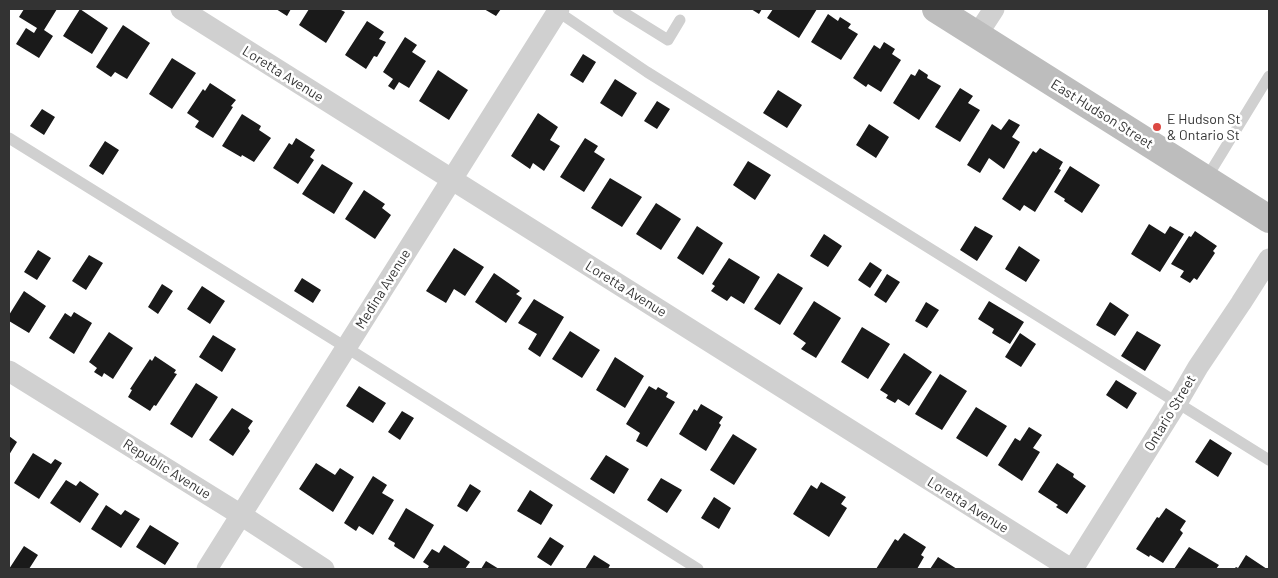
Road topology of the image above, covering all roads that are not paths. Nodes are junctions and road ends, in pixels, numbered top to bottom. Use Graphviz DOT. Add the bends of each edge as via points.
graph roads {
  1 [pos="181,9"];
  2 [pos="618,9"];
  3 [pos="936,9"];
  4 [pos="994,9"];
  5 [pos="557,10"];
  6 [pos="680,20"];
  7 [pos="977,35"];
  8 [pos="1269,76"];
  9 [pos="9,138"];
  10 [pos="452,180"];
  11 [pos="1206,180"];
  12 [pos="1269,219"];
  13 [pos="1269,259"];
  14 [pos="346,348"];
  15 [pos="9,371"];
  16 [pos="1177,403"];
  17 [pos="1269,460"];
  18 [pos="241,515"];
  19 [pos="207,569"];
  20 [pos="324,569"];
  21 [pos="698,569"];
  22 [pos="1072,569"];
  1 -- 10 [label="street, Loretta Avenue"];
  2 -- 6 [label="lane" via="668,40"];
  3 -- 7 [label="main road, East Hudson Street"];
  4 -- 7 [label="street"];
  5 -- 10 [label="street, Medina Avenue"];
  5 -- 16 [label="lane" via="647,72"];
  7 -- 11 [label="main road, East Hudson Street"];
  8 -- 11 [label="lane"];
  9 -- 14 [label="lane"];
  10 -- 14 [label="street, Medina Avenue"];
  10 -- 22 [label="street, Loretta Avenue"];
  11 -- 12 [label="main road, East Hudson Street"];
  13 -- 16 [label="street, Ontario Street"];
  14 -- 18 [label="street, Medina Avenue"];
  14 -- 21 [label="lane"];
  15 -- 18 [label="street, Republic Avenue"];
  16 -- 17 [label="lane"];
  16 -- 22 [label="street, Ontario Street"];
  18 -- 19 [label="street, Medina Avenue"];
  18 -- 20 [label="street, Republic Avenue"];
}
